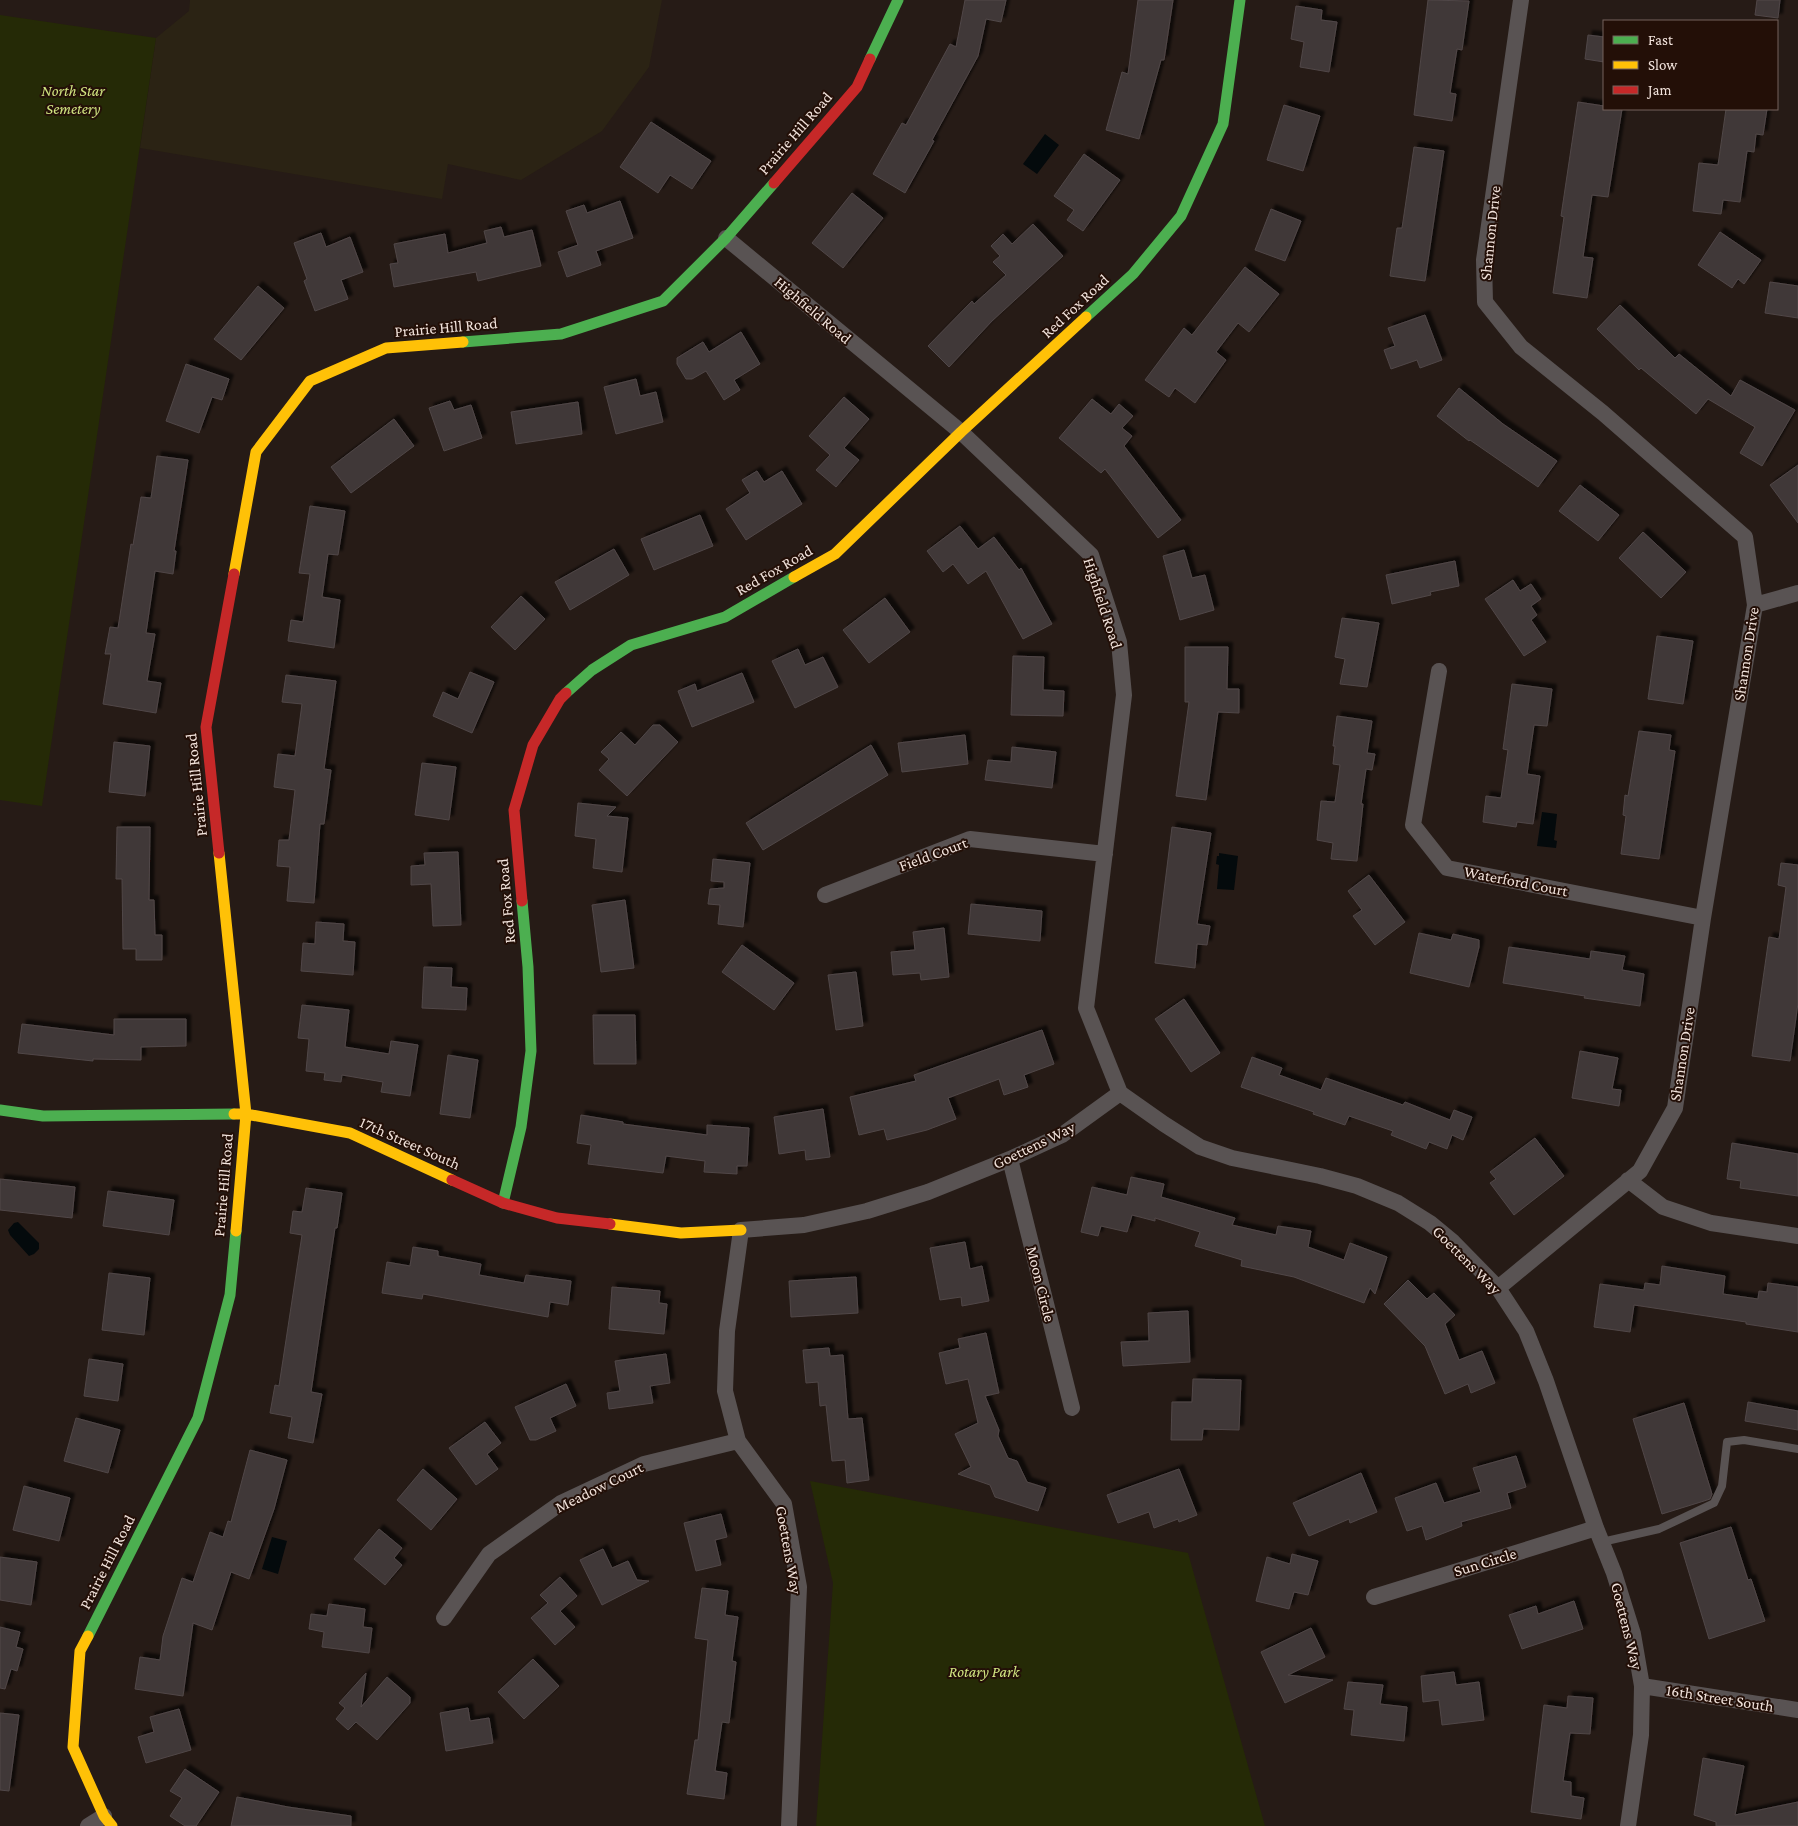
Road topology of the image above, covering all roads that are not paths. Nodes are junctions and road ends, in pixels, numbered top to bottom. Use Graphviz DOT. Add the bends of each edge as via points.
graph roads {
  1 [pos="898,0"];
  2 [pos="1240,0"];
  3 [pos="1521,0"];
  4 [pos="726,238"];
  5 [pos="961,432"];
  6 [pos="1798,593"];
  7 [pos="1756,605"];
  8 [pos="1439,671"];
  9 [pos="1105,854"];
  10 [pos="824,895"];
  11 [pos="1703,918"];
  12 [pos="1120,1093"];
  13 [pos="0,1110"];
  14 [pos="246,1114"];
  15 [pos="1010,1160"];
  16 [pos="1628,1180"];
  17 [pos="503,1203"];
  18 [pos="740,1230"];
  19 [pos="1798,1236"];
  20 [pos="1498,1288"];
  21 [pos="1072,1408"];
  22 [pos="738,1441"];
  23 [pos="1798,1449"];
  24 [pos="1599,1535"];
  25 [pos="1374,1597"];
  26 [pos="444,1618"];
  27 [pos="1642,1686"];
  28 [pos="1798,1710"];
  29 [pos="108,1821"];
  30 [pos="88,1826"];
  31 [pos="789,1826"];
  32 [pos="1628,1826"];
  1 -- 4 [label="street, Prairie Hill Road" via="857,87"];
  2 -- 5 [label="street, Red Fox Road" via="1223,124 1182,216 1134,274"];
  3 -- 7 [label="street, Shannon Drive" via="1484,260 1485,302 1521,347 1745,536"];
  4 -- 5 [label="street, Highfield Road"];
  4 -- 14 [label="street, Prairie Hill Road" via="663,301 561,334 386,348 310,381 256,452 206,727"];
  5 -- 9 [label="street, Highfield Road" via="1091,555 1120,642 1124,696"];
  5 -- 17 [label="street, Red Fox Road" via="835,554 726,617 631,645 592,670 560,699 533,745 514,810 528,967 531,1051 521,1127"];
  6 -- 7 [label="street"];
  7 -- 11 [label="street, Shannon Drive"];
  8 -- 11 [label="street, Waterford Court" via="1413,825 1447,868"];
  9 -- 10 [label="street, Field Court" via="970,839"];
  9 -- 12 [label="street, Highfield Road" via="1086,1008"];
  11 -- 16 [label="street, Shannon Drive" via="1675,1108 1640,1171"];
  12 -- 15 [label="street, Goettens Way" via="1062,1135"];
  12 -- 20 [label="street, Goettens Way" via="1200,1147 1232,1158 1357,1186 1398,1203 1453,1242"];
  13 -- 14 [label="street, 17th Street South" via="43,1116"];
  14 -- 17 [label="street, 17th Street South" via="350,1133"];
  14 -- 29 [label="street, Prairie Hill Road" via="230,1295 198,1418 80,1651 73,1747"];
  15 -- 18 [label="street, Goettens Way" via="867,1212 804,1225"];
  15 -- 21 [label="street, Moon Circle"];
  16 -- 19 [label="street" via="1663,1207 1711,1224"];
  16 -- 20 [label="street, Shannon Drive"];
  17 -- 18 [label="street, 17th Street South" via="557,1218 681,1233"];
  18 -- 22 [label="street, Goettens Way" via="727,1331 725,1391"];
  20 -- 24 [label="street, Goettens Way" via="1526,1331"];
  22 -- 26 [label="street, Meadow Court" via="644,1464 561,1503 490,1554"];
  22 -- 31 [label="street, Goettens Way" via="784,1504 798,1587"];
  23 -- 24 [label="lane" via="1744,1440 1727,1442 1722,1486 1714,1503 1659,1529"];
  24 -- 25 [label="street, Sun Circle"];
  24 -- 27 [label="street, Goettens Way" via="1632,1634"];
  27 -- 28 [label="street, 16th Street South"];
  27 -- 32 [label="street, Goettens Way" via="1641,1735"];
  29 -- 30 [label="street"];
}
